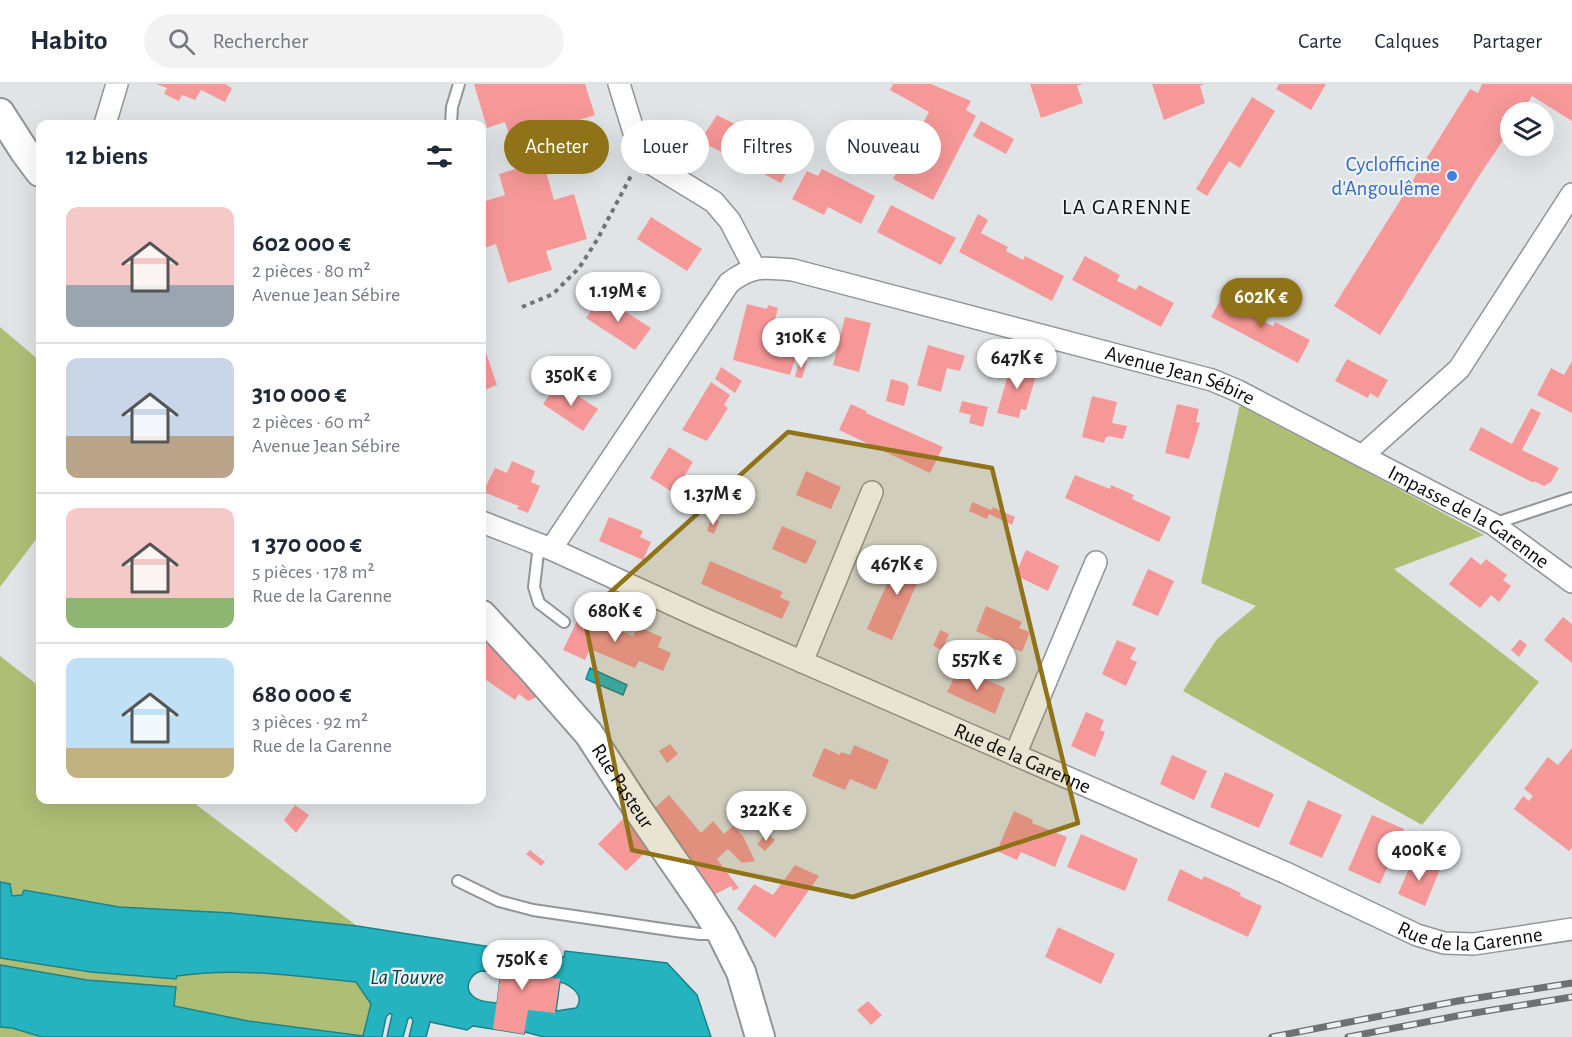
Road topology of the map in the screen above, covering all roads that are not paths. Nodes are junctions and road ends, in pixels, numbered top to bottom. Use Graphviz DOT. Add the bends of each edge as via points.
graph roads {
  1 [pos="117,84"];
  2 [pos="459,84"];
  3 [pos="619,84"];
  4 [pos="0,113"];
  5 [pos="106,120"];
  6 [pos="451,120"];
  7 [pos="36,167"];
  8 [pos="1572,194"];
  9 [pos="754,269"];
  10 [pos="1362,456"];
  11 [pos="872,492"];
  12 [pos="1572,498"];
  13 [pos="486,524"];
  14 [pos="1493,524"];
  15 [pos="545,547"];
  16 [pos="1096,562"];
  17 [pos="1572,582"];
  18 [pos="486,619"];
  19 [pos="564,622"];
  20 [pos="802,662"];
  21 [pos="1015,754"];
  22 [pos="458,881"];
  23 [pos="1572,929"];
  24 [pos="722,934"];
  25 [pos="760,1037"];
  1 -- 5 [label="street"];
  2 -- 6 [label="lane"];
  3 -- 9 [label="street" via="640,152 714,202 730,221"];
  4 -- 7 [label="street"];
  8 -- 10 [label="street" via="1459,369"];
  9 -- 10 [label="street, Avenue Jean Sébire" via="793,270 1212,380"];
  9 -- 15 [label="street, Avenue Jean Sébire" via="729,283"];
  10 -- 14 [label="street, Impasse de la Garenne"];
  11 -- 20 [label="street"];
  12 -- 14 [label="lane"];
  13 -- 15 [label="street, Rue de la Garenne"];
  14 -- 17 [label="street, Impasse de la Garenne"];
  15 -- 19 [label="lane" via="534,587 539,603"];
  15 -- 20 [label="street, Rue de la Garenne"];
  16 -- 21 [label="street"];
  18 -- 24 [label="street, Rue Pasteur" via="589,734"];
  20 -- 21 [label="street, Rue de la Garenne"];
  21 -- 23 [label="street, Rue de la Garenne" via="1417,935 1474,944"];
  22 -- 24 [label="lane" via="499,901 533,910"];
  24 -- 25 [label="street, Rue Pasteur" via="741,972"];
}
